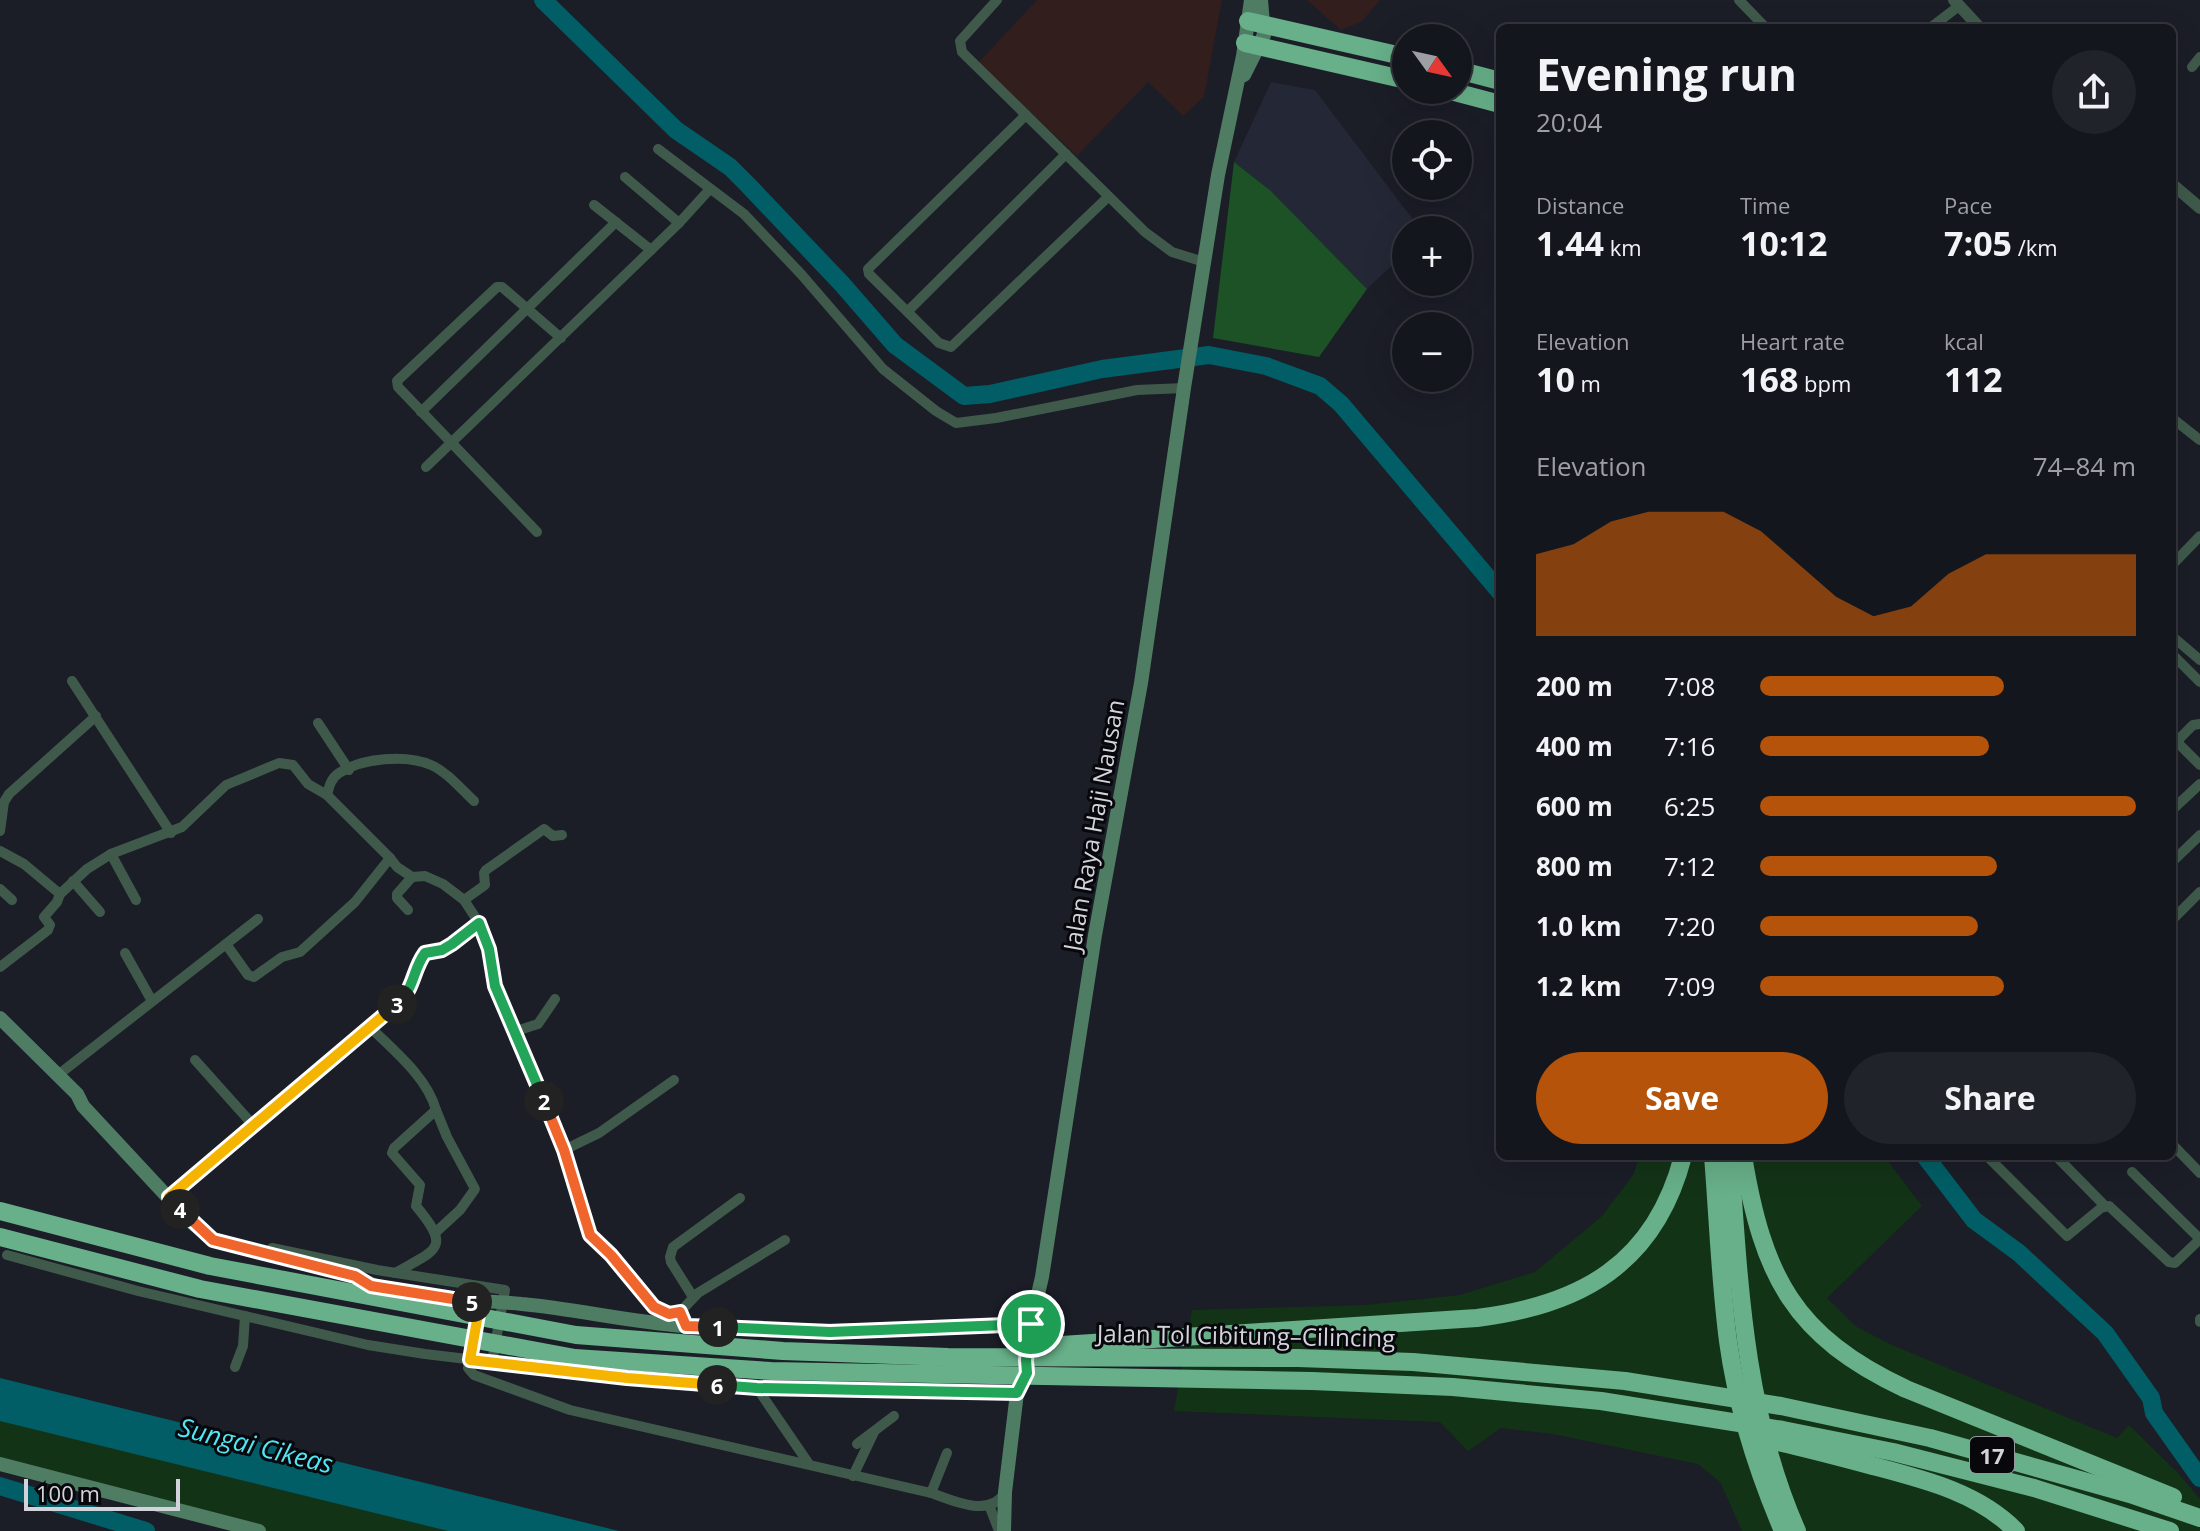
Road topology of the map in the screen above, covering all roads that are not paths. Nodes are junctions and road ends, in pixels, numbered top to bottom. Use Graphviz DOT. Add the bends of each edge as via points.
graph roads {
  1 [pos="997,0"];
  2 [pos="1251,0"];
  3 [pos="1261,0"];
  4 [pos="1739,0"];
  5 [pos="1758,0"];
  6 [pos="1957,3"];
  7 [pos="1749,10"];
  8 [pos="1256,23"];
  9 [pos="1762,24"];
  10 [pos="1934,24"];
  11 [pos="1976,24"];
  12 [pos="1252,44"];
  13 [pos="1392,54"];
  14 [pos="2200,57"];
  15 [pos="2192,67"];
  16 [pos="1472,74"];
  17 [pos="1392,77"];
  18 [pos="1496,80"];
  19 [pos="1472,97"];
  20 [pos="1496,103"];
  21 [pos="1026,115"];
  22 [pos="658,149"];
  23 [pos="1066,154"];
  24 [pos="625,177"];
  25 [pos="2176,187"];
  26 [pos="710,189"];
  27 [pos="1108,197"];
  28 [pos="594,205"];
  29 [pos="2200,208"];
  30 [pos="616,222"];
  31 [pos="679,223"];
  32 [pos="651,250"];
  33 [pos="1204,262"];
  34 [pos="529,308"];
  35 [pos="908,311"];
  36 [pos="561,338"];
  37 [pos="1184,384"];
  38 [pos="421,412"];
  39 [pos="2176,421"];
  40 [pos="2200,440"];
  41 [pos="451,443"];
  42 [pos="426,467"];
  43 [pos="537,532"];
  44 [pos="2200,536"];
  45 [pos="2176,561"];
  46 [pos="2176,640"];
  47 [pos="2176,658"];
  48 [pos="2200,660"];
  49 [pos="72,681"];
  50 [pos="2200,682"];
  51 [pos="96,716"];
  52 [pos="318,723"];
  53 [pos="2200,724"];
  54 [pos="2176,742"];
  55 [pos="2176,746"];
  56 [pos="2200,765"];
  57 [pos="349,770"];
  58 [pos="2200,784"];
  59 [pos="327,795"];
  60 [pos="474,801"];
  61 [pos="2176,806"];
  62 [pos="0,831"];
  63 [pos="171,833"];
  64 [pos="562,835"];
  65 [pos="2200,835"];
  66 [pos="0,851"];
  67 [pos="111,854"];
  68 [pos="390,858"];
  69 [pos="2176,858"];
  70 [pos="412,877"];
  71 [pos="73,881"];
  72 [pos="0,889"];
  73 [pos="2200,892"];
  74 [pos="60,894"];
  75 [pos="12,900"];
  76 [pos="136,900"];
  77 [pos="464,900"];
  78 [pos="408,910"];
  79 [pos="100,912"];
  80 [pos="2176,916"];
  81 [pos="258,919"];
  82 [pos="479,923"];
  83 [pos="226,944"];
  84 [pos="125,953"];
  85 [pos="0,967"];
  86 [pos="555,999"];
  87 [pos="152,1001"];
  88 [pos="0,1018"];
  89 [pos="370,1027"];
  90 [pos="516,1031"];
  91 [pos="195,1060"];
  92 [pos="58,1075"];
  93 [pos="674,1080"];
  94 [pos="436,1110"];
  95 [pos="253,1125"];
  96 [pos="2176,1148"];
  97 [pos="564,1150"];
  98 [pos="1682,1160"];
  99 [pos="1713,1160"];
  100 [pos="1730,1160"];
  101 [pos="1744,1160"];
  102 [pos="1991,1160"];
  103 [pos="2060,1160"];
  104 [pos="2132,1172"];
  105 [pos="2200,1173"];
  106 [pos="169,1197"];
  107 [pos="740,1198"];
  108 [pos="2105,1206"];
  109 [pos="0,1211"];
  110 [pos="436,1232"];
  111 [pos="0,1237"];
  112 [pos="2200,1239"];
  113 [pos="213,1240"];
  114 [pos="785,1240"];
  115 [pos="7,1255"];
  116 [pos="395,1273"];
  117 [pos="484,1287"];
  118 [pos="693,1297"];
  119 [pos="504,1302"];
  120 [pos="480,1303"];
  121 [pos="245,1316"];
  122 [pos="683,1319"];
  123 [pos="1031,1324"];
  124 [pos="948,1357"];
  125 [pos="470,1360"];
  126 [pos="492,1362"];
  127 [pos="235,1367"];
  128 [pos="757,1388"];
  129 [pos="1514,1391"];
  130 [pos="1017,1393"];
  131 [pos="894,1416"];
  132 [pos="874,1432"];
  133 [pos="857,1444"];
  134 [pos="947,1453"];
  135 [pos="0,1464"];
  136 [pos="809,1464"];
  137 [pos="853,1476"];
  138 [pos="1005,1492"];
  139 [pos="931,1493"];
  140 [pos="989,1505"];
  141 [pos="2200,1508"];
  142 [pos="2200,1518"];
  143 [pos="259,1531"];
  144 [pos="1001,1531"];
  145 [pos="1783,1531"];
  146 [pos="1797,1531"];
  147 [pos="2016,1531"];
  148 [pos="2170,1531"];
  1 -- 21 [label="street" via="966,33 960,49"];
  2 -- 8 [label="main road, Jalan Raya Haji Nausan"];
  3 -- 8 [label="main road, Jalan Raya Haji Nausan"];
  4 -- 7 [label="street"];
  5 -- 7 [label="street"];
  6 -- 10 [label="street"];
  6 -- 11 [label="street"];
  7 -- 9 [label="street"];
  8 -- 12 [label="main road, Jalan Raya Haji Nausan"];
  8 -- 13 [label="highway"];
  12 -- 17 [label="highway"];
  12 -- 33 [label="main road, Jalan Raya Haji Nausan" via="1229,125"];
  14 -- 15 [label="street"];
  16 -- 18 [label="highway"];
  19 -- 20 [label="highway"];
  21 -- 23 [label="street"];
  21 -- 35 [label="street" via="868,269"];
  22 -- 26 [label="street"];
  23 -- 27 [label="street"];
  23 -- 35 [label="street"];
  24 -- 31 [label="street"];
  25 -- 29 [label="street"];
  26 -- 31 [label="street"];
  26 -- 37 [label="street" via="744,214 883,369 956,423"];
  27 -- 33 [label="street" via="1162,246"];
  27 -- 35 [label="street" via="956,344 939,343"];
  28 -- 30 [label="street"];
  30 -- 32 [label="street"];
  30 -- 34 [label="street"];
  31 -- 32 [label="street"];
  32 -- 36 [label="street"];
  33 -- 37 [label="main road, Jalan Raya Haji Nausan"];
  34 -- 36 [label="street"];
  34 -- 38 [label="street"];
  34 -- 38 [label="street" via="502,287 494,289 397,381"];
  36 -- 41 [label="street"];
  37 -- 123 [label="main road, Jalan Raya Haji Nausan" via="1141,683"];
  38 -- 41 [label="street"];
  39 -- 40 [label="street"];
  41 -- 42 [label="street"];
  41 -- 43 [label="street"];
  44 -- 45 [label="street"];
  46 -- 48 [label="street"];
  47 -- 50 [label="street"];
  49 -- 51 [label="street"];
  51 -- 62 [label="street" via="9,794"];
  51 -- 63 [label="street"];
  52 -- 57 [label="street"];
  53 -- 54 [label="street"];
  55 -- 56 [label="street"];
  57 -- 59 [label="street" via="337,774"];
  57 -- 60 [label="street" via="388,758 418,760 439,769"];
  58 -- 61 [label="street"];
  59 -- 63 [label="street" via="308,784 293,765 279,763 226,785"];
  59 -- 68 [label="street"];
  63 -- 67 [label="street"];
  64 -- 77 [label="street" via="544,829 486,870 485,885"];
  65 -- 69 [label="street"];
  66 -- 74 [label="street"];
  67 -- 71 [label="street"];
  67 -- 76 [label="street"];
  68 -- 70 [label="street"];
  68 -- 83 [label="street" via="355,902 300,952 282,957 254,977"];
  70 -- 77 [label="street" via="433,878"];
  70 -- 78 [label="street" via="397,894"];
  71 -- 74 [label="street"];
  71 -- 79 [label="street"];
  72 -- 75 [label="street"];
  73 -- 80 [label="street"];
  74 -- 85 [label="street" via="45,915 48,930"];
  77 -- 82 [label="street"];
  81 -- 83 [label="street"];
  82 -- 89 [label="street" via="442,950 425,953 405,997"];
  82 -- 90 [label="street" via="495,986"];
  83 -- 87 [label="street"];
  84 -- 87 [label="street"];
  86 -- 90 [label="street" via="538,1024"];
  87 -- 92 [label="street"];
  88 -- 92 [label="main road"];
  89 -- 94 [label="street" via="417,1076"];
  89 -- 95 [label="street"];
  90 -- 97 [label="street"];
  91 -- 95 [label="street"];
  92 -- 106 [label="main road"];
  93 -- 97 [label="street" via="599,1133"];
  94 -- 110 [label="street" via="475,1189"];
  94 -- 110 [label="street" via="392,1153 420,1185 416,1206"];
  95 -- 106 [label="street"];
  96 -- 105 [label="street"];
  97 -- 122 [label="street" via="590,1235 654,1307"];
  98 -- 124 [label="highway" via="1658,1217 1624,1260 1577,1293 1528,1310"];
  99 -- 145 [label="highway" via="1728,1344 1750,1442"];
  100 -- 146 [label="highway" via="1751,1381 1765,1445"];
  101 -- 141 [label="highway" via="1755,1219 1771,1263 1792,1301 1827,1343 1906,1389"];
  102 -- 108 [label="street" via="2067,1236"];
  103 -- 108 [label="street"];
  104 -- 112 [label="street"];
  106 -- 113 [label="main road"];
  107 -- 118 [label="street" via="670,1251"];
  108 -- 112 [label="street" via="2169,1262 2175,1263"];
  109 -- 124 [label="highway, Jalan Tol Cibitung–Cilincing / 17" via="210,1266 576,1335"];
  110 -- 116 [label="street" via="433,1250"];
  111 -- 129 [label="highway, Jalan Tol Cibitung–Cilincing / 17" via="200,1289 575,1358 771,1371 1312,1381"];
  113 -- 116 [label="street"];
  113 -- 120 [label="main road" via="355,1276 371,1286"];
  114 -- 118 [label="street"];
  115 -- 121 [label="street"];
  116 -- 117 [label="street"];
  117 -- 119 [label="street" via="505,1290"];
  117 -- 120 [label="street"];
  118 -- 122 [label="street"];
  119 -- 120 [label="main road"];
  119 -- 122 [label="main road"];
  119 -- 126 [label="street"];
  120 -- 125 [label="street"];
  121 -- 125 [label="street" via="368,1345"];
  121 -- 127 [label="street"];
  122 -- 123 [label="main road" via="830,1332"];
  123 -- 130 [label="main road, Jalan Raya Haji Nausan" via="1027,1373"];
  124 -- 142 [label="highway, Jalan Tol Cibitung–Cilincing / 17" via="1398,1361 1625,1381 1930,1438"];
  125 -- 126 [label="street"];
  125 -- 136 [label="street" via="469,1372 474,1375 570,1410"];
  126 -- 128 [label="street"];
  128 -- 130 [label="street"];
  128 -- 136 [label="street"];
  129 -- 147 [label="highway" via="1692,1423 1881,1468 1966,1496 2003,1517"];
  129 -- 148 [label="highway, Jalan Tol Cibitung–Cilincing / 17" via="1852,1443 2034,1488"];
  130 -- 138 [label="main road, Jalan Raya Haji Nausan"];
  131 -- 132 [label="street"];
  132 -- 133 [label="street"];
  132 -- 137 [label="street"];
  134 -- 139 [label="street"];
  135 -- 143 [label="main road"];
  136 -- 137 [label="street"];
  137 -- 139 [label="street"];
  138 -- 140 [label="street"];
  138 -- 144 [label="main road, Jalan Raya Haji Nausan"];
  139 -- 140 [label="street" via="963,1504"];
  140 -- 144 [label="street"];
}
